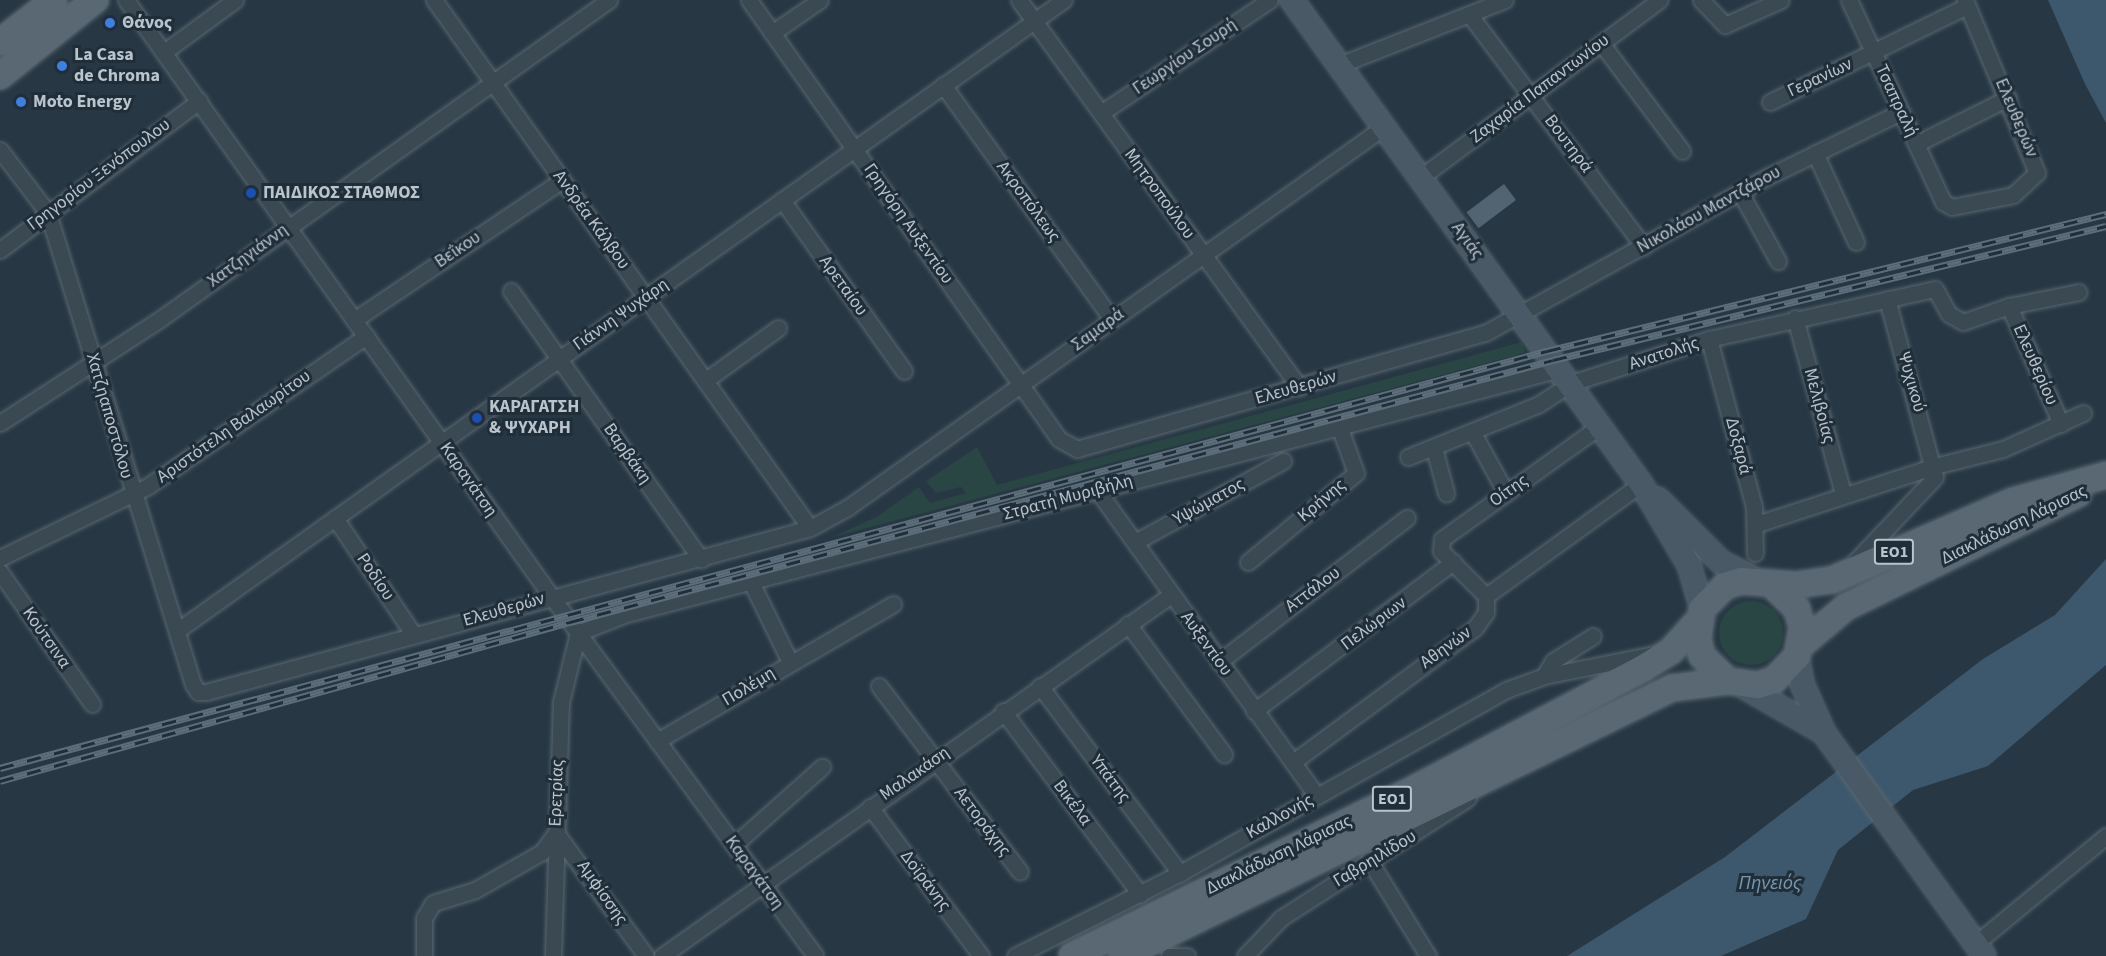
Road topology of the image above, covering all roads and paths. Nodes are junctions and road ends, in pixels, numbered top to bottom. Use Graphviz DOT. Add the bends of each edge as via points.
graph roads {
  1 [pos="54,0"];
  2 [pos="95,0"];
  3 [pos="126,0"];
  4 [pos="235,0"];
  5 [pos="434,0"];
  6 [pos="609,0"];
  7 [pos="749,0"];
  8 [pos="820,0"];
  9 [pos="1020,0"];
  10 [pos="1064,0"];
  11 [pos="1270,0"];
  12 [pos="1292,0"];
  13 [pos="1505,0"];
  14 [pos="1659,0"];
  15 [pos="1701,0"];
  16 [pos="1781,0"];
  17 [pos="1849,0"];
  18 [pos="1966,3"];
  19 [pos="1469,14"];
  20 [pos="1034,21"];
  21 [pos="772,33"];
  22 [pos="2,38"];
  23 [pos="1600,43"];
  24 [pos="164,52"];
  25 [pos="1874,53"];
  26 [pos="1339,64"];
  27 [pos="0,76"];
  28 [pos="493,83"];
  29 [pos="944,86"];
  30 [pos="1531,95"];
  31 [pos="2008,98"];
  32 [pos="199,101"];
  33 [pos="1770,102"];
  34 [pos="1901,112"];
  35 [pos="1101,113"];
  36 [pos="1384,127"];
  37 [pos="1916,144"];
  38 [pos="855,149"];
  39 [pos="0,150"];
  40 [pos="1682,151"];
  41 [pos="1815,153"];
  42 [pos="1420,177"];
  43 [pos="562,180"];
  44 [pos="1740,192"];
  45 [pos="782,200"];
  46 [pos="1943,202"];
  47 [pos="48,213"];
  48 [pos="288,227"];
  49 [pos="1856,242"];
  50 [pos="1644,247"];
  51 [pos="0,250"];
  52 [pos="1202,255"];
  53 [pos="1778,261"];
  54 [pos="1935,289"];
  55 [pos="511,291"];
  56 [pos="2079,292"];
  57 [pos="647,297"];
  58 [pos="1887,299"];
  59 [pos="2009,306"];
  60 [pos="1521,315"];
  61 [pos="1796,318"];
  62 [pos="354,320"];
  63 [pos="1112,320"];
  64 [pos="778,328"];
  65 [pos="366,336"];
  66 [pos="1709,339"];
  67 [pos="559,359"];
  68 [pos="94,365"];
  69 [pos="904,371"];
  70 [pos="1566,376"];
  71 [pos="706,380"];
  72 [pos="1023,385"];
  73 [pos="1299,387"];
  74 [pos="2083,413"];
  75 [pos="0,423"];
  76 [pos="2061,424"];
  77 [pos="1339,426"];
  78 [pos="1600,426"];
  79 [pos="1473,433"];
  80 [pos="442,442"];
  81 [pos="1069,447"];
  82 [pos="1434,448"];
  83 [pos="1408,457"];
  84 [pos="1283,461"];
  85 [pos="1935,466"];
  86 [pos="2106,477"];
  87 [pos="1641,484"];
  88 [pos="1097,490"];
  89 [pos="1446,493"];
  90 [pos="1506,493"];
  91 [pos="1843,494"];
  92 [pos="132,495"];
  93 [pos="335,518"];
  94 [pos="1407,519"];
  95 [pos="1757,524"];
  96 [pos="810,528"];
  97 [pos="1135,542"];
  98 [pos="1755,553"];
  99 [pos="0,558"];
  100 [pos="700,559"];
  101 [pos="1248,562"];
  102 [pos="1453,562"];
  103 [pos="0,572"];
  104 [pos="1843,575"];
  105 [pos="751,582"];
  106 [pos="1764,582"];
  107 [pos="1171,595"];
  108 [pos="551,596"];
  109 [pos="1486,596"];
  110 [pos="893,604"];
  111 [pos="1700,615"];
  112 [pos="1128,624"];
  113 [pos="178,630"];
  114 [pos="578,633"];
  115 [pos="414,635"];
  116 [pos="1593,636"];
  117 [pos="1799,650"];
  118 [pos="1671,651"];
  119 [pos="790,662"];
  120 [pos="1219,662"];
  121 [pos="1544,676"];
  122 [pos="1734,683"];
  123 [pos="879,686"];
  124 [pos="1040,686"];
  125 [pos="198,692"];
  126 [pos="92,704"];
  127 [pos="1003,711"];
  128 [pos="1254,711"];
  129 [pos="1824,733"];
  130 [pos="657,741"];
  131 [pos="1224,754"];
  132 [pos="935,760"];
  133 [pos="1293,762"];
  134 [pos="822,767"];
  135 [pos="1509,767"];
  136 [pos="1317,796"];
  137 [pos="870,807"];
  138 [pos="556,832"];
  139 [pos="2106,836"];
  140 [pos="734,845"];
  141 [pos="1369,860"];
  142 [pos="1020,872"];
  143 [pos="1180,873"];
  144 [pos="761,882"];
  145 [pos="1140,894"];
  146 [pos="1980,950"];
  147 [pos="424,956"];
  148 [pos="553,956"];
  149 [pos="646,956"];
  150 [pos="662,956"];
  151 [pos="815,956"];
  152 [pos="981,956"];
  153 [pos="1015,956"];
  154 [pos="1072,956"];
  155 [pos="1122,956"];
  156 [pos="1169,956"];
  157 [pos="1187,956"];
  158 [pos="1245,956"];
  159 [pos="1428,956"];
  1 -- 22 [label="main road"];
  2 -- 27 [label="main road"];
  3 -- 24 [label="street, Καραγάτση"];
  4 -- 24 [label="street"];
  5 -- 28 [label="street, Ανδρέα Κάλβου"];
  6 -- 28 [label="street, Χατζηγιάννη"];
  7 -- 21 [label="street, Γρηγόρη Αυξεντίου"];
  8 -- 21 [label="street"];
  9 -- 20 [label="street, Μητροπούλου"];
  10 -- 20 [label="street, Γιάννη Ψυχάρη"];
  11 -- 35 [label="street, Γεωργίου Σουρή"];
  12 -- 26 [label="main road, Αγιάς"];
  13 -- 19 [label="street"];
  14 -- 23 [label="street, Ζαχαρία Παπαντωνίου"];
  15 -- 16 [label="street" via="1725,25"];
  17 -- 25 [label="street, Τσαπραλή"];
  18 -- 25 [label="street, Γερανίων"];
  18 -- 31 [label="street, Ελευθερών"];
  19 -- 26 [label="street"];
  19 -- 30 [label="street, Βουτηρά"];
  20 -- 29 [label="street, Γιάννη Ψυχάρη"];
  20 -- 35 [label="street, Μητροπούλου"];
  21 -- 38 [label="street, Γρηγόρη Αυξεντίου"];
  23 -- 30 [label="street, Ζαχαρία Παπαντωνίου"];
  23 -- 40 [label="street"];
  24 -- 32 [label="street, Καραγάτση"];
  25 -- 33 [label="street, Γερανίων"];
  25 -- 34 [label="street, Τσαπραλή"];
  26 -- 36 [label="main road, Αγιάς"];
  28 -- 43 [label="street, Ανδρέα Κάλβου"];
  28 -- 48 [label="street, Χατζηγιάννη"];
  29 -- 38 [label="street, Γιάννη Ψυχάρη"];
  29 -- 63 [label="street, Ακροπόλεως"];
  30 -- 42 [label="street, Ζαχαρία Παπαντωνίου"];
  30 -- 50 [label="street, Βουτηρά"];
  31 -- 37 [label="street"];
  31 -- 46 [label="street, Ελευθερών" via="2036,166 2034,179 2010,196 1957,207"];
  32 -- 47 [label="street, Γρηγορίου Ξενόπουλου"];
  32 -- 48 [label="street, Καραγάτση"];
  34 -- 37 [label="street, Τσαπραλή"];
  34 -- 41 [label="street, Νικολάου Μαντζάρου"];
  35 -- 52 [label="street, Μητροπούλου"];
  36 -- 42 [label="main road, Αγιάς"];
  36 -- 52 [label="street, Σαμαρά"];
  37 -- 46 [label="street, Τσαπραλή"];
  38 -- 45 [label="street, Γιάννη Ψυχάρη"];
  38 -- 72 [label="street, Γρηγόρη Αυξεντίου"];
  39 -- 47 [label="street, Χατζηαποστόλου"];
  41 -- 44 [label="street, Νικολάου Μαντζάρου"];
  41 -- 49 [label="street"];
  42 -- 60 [label="main road, Αγιάς"];
  43 -- 57 [label="street, Ανδρέα Κάλβου"];
  43 -- 62 [label="street, Βεΐκου"];
  44 -- 50 [label="street, Νικολάου Μαντζάρου"];
  44 -- 53 [label="street"];
  45 -- 57 [label="street, Γιάννη Ψυχάρη"];
  45 -- 69 [label="street, Αρεταίου"];
  47 -- 51 [label="street, Γρηγορίου Ξενόπουλου"];
  47 -- 68 [label="street, Χατζηαποστόλου"];
  48 -- 62 [label="street, Καραγάτση"];
  48 -- 68 [label="street, Χατζηγιάννη"];
  50 -- 60 [label="street, Νικολάου Μαντζάρου"];
  52 -- 63 [label="street, Σαμαρά"];
  52 -- 73 [label="street, Μητροπούλου"];
  54 -- 58 [label="street, Ανατολής"];
  54 -- 59 [label="street, Ελευθερίου" via="1956,321"];
  55 -- 67 [label="street, Βαρβάκη"];
  56 -- 59 [label="street, Ελευθερίου"];
  57 -- 67 [label="street, Γιάννη Ψυχάρη"];
  57 -- 71 [label="street, Ανδρέα Κάλβου"];
  58 -- 61 [label="street, Ανατολής"];
  58 -- 85 [label="street, Ψυχικού"];
  59 -- 76 [label="street, Ελευθερίου"];
  60 -- 70 [label="main road, Αγιάς"];
  60 -- 73 [label="street, Ελευθερών" via="1487,332"];
  61 -- 66 [label="street, Ανατολής"];
  61 -- 91 [label="street, Μελιβοίας"];
  62 -- 65 [label="street, Καραγάτση"];
  63 -- 72 [label="street, Σαμαρά"];
  64 -- 71 [label="street"];
  65 -- 80 [label="street, Καραγάτση"];
  65 -- 92 [label="street, Αριστότελη Βαλαωρίτου"];
  66 -- 70 [label="street, Ανατολής"];
  66 -- 95 [label="street, Δοξαρά"];
  67 -- 80 [label="street, Γιάννη Ψυχάρη"];
  67 -- 100 [label="street, Βαρβάκη"];
  68 -- 75 [label="street, Χατζηγιάννη"];
  68 -- 92 [label="street, Χατζηαποστόλου"];
  70 -- 77 [label="street, Στρατή Μυριβήλη"];
  70 -- 78 [label="main road, Αγιάς"];
  70 -- 79 [label="street, Ανατολής" via="1539,404"];
  71 -- 96 [label="street, Ανδρέα Κάλβου"];
  72 -- 81 [label="street, Γρηγόρη Αυξεντίου"];
  72 -- 96 [label="street, Σαμαρά" via="847,507"];
  73 -- 81 [label="street, Ελευθερών" via="1086,447"];
  74 -- 76 [label="street"];
  76 -- 85 [label="street" via="2003,449"];
  77 -- 88 [label="street, Στρατή Μυριβήλη"];
  77 -- 101 [label="street, Κρήνης" via="1356,473"];
  78 -- 87 [label="main road, Αγιάς"];
  78 -- 90 [label="street, Οίτης"];
  79 -- 82 [label="street, Ανατολής"];
  79 -- 90 [label="street"];
  80 -- 93 [label="street, Γιάννη Ψυχάρη"];
  80 -- 108 [label="street, Καραγάτση"];
  82 -- 83 [label="street, Ανατολής"];
  82 -- 89 [label="street"];
  84 -- 97 [label="street, Υψώματος"];
  85 -- 91 [label="street"];
  85 -- 104 [label="street" via="1928,488"];
  86 -- 104 [label="main road, Διακλάδωση Λάρισας / ΕΟ1" via="2013,501"];
  86 -- 117 [label="main road, Διακλάδωση Λάρισας / ΕΟ1" via="1845,607"];
  87 -- 106 [label="main road, Αγιάς" via="1721,562"];
  87 -- 109 [label="street"];
  87 -- 111 [label="main road, Αγιάς" via="1689,565"];
  88 -- 97 [label="street, Αυξεντίου"];
  88 -- 105 [label="street, Στρατή Μυριβήλη"];
  90 -- 102 [label="street, Οίτης" via="1442,539 1441,551"];
  91 -- 95 [label="street"];
  92 -- 99 [label="street, Αριστότελη Βαλαωρίτου"];
  92 -- 113 [label="street, Χατζηαποστόλου"];
  93 -- 113 [label="street, Γιάννη Ψυχάρη"];
  93 -- 115 [label="street, Ροδίου"];
  94 -- 120 [label="street, Αττάλου"];
  95 -- 98 [label="street, Δοξαρά"];
  96 -- 100 [label="street, Ελευθερών"];
  97 -- 107 [label="street, Αυξεντίου"];
  100 -- 108 [label="street, Ελευθερών"];
  102 -- 109 [label="street"];
  102 -- 128 [label="street, Πελώριων"];
  103 -- 126 [label="street, Κούτσινα"];
  104 -- 106 [label="main road, Διακλάδωση Λάρισας / ΕΟ1" via="1813,584"];
  105 -- 114 [label="street, Στρατή Μυριβήλη" via="616,617"];
  105 -- 119 [label="street"];
  106 -- 111 [label="main road, Διακλάδωση Λάρισας / ΕΟ1" via="1725,586"];
  106 -- 117 [label="main road" via="1797,609"];
  107 -- 112 [label="street, Μαλακάση"];
  107 -- 120 [label="street, Αυξεντίου"];
  108 -- 114 [label="street, Καραγάτση"];
  108 -- 115 [label="street, Ελευθερών"];
  109 -- 133 [label="street, Αθηνών" via="1486,612 1475,628"];
  110 -- 119 [label="street, Πολέμη"];
  111 -- 118 [label="main road, Διακλάδωση Λάρισας / ΕΟ1"];
  111 -- 122 [label="main road" via="1702,656"];
  112 -- 124 [label="street, Μαλακάση"];
  112 -- 131 [label="street"];
  113 -- 125 [label="street, Χατζηαποστόλου"];
  114 -- 130 [label="street, Καραγάτση"];
  114 -- 138 [label="street, Ερετρίας" via="561,702"];
  115 -- 125 [label="street, Ελευθερών"];
  116 -- 121 [label="street, Καλλoνής" via="1553,661"];
  117 -- 122 [label="main road, Διακλάδωση Λάρισας / ΕΟ1" via="1774,680"];
  117 -- 129 [label="main road" via="1803,686"];
  118 -- 121 [label="street, Καλλoνής"];
  118 -- 154 [label="main road, Διακλάδωση Λάρισας / ΕΟ1" via="1414,789"];
  119 -- 130 [label="street, Πολέμη"];
  120 -- 128 [label="street, Αυξεντίου"];
  121 -- 136 [label="street, Καλλoνής" via="1506,690"];
  122 -- 129 [label="main road"];
  122 -- 135 [label="main road, Διακλάδωση Λάρισας / ΕΟ1" via="1672,688"];
  123 -- 132 [label="street, Αετοράχης"];
  124 -- 127 [label="street, Μαλακάση"];
  124 -- 143 [label="street, Υπάτης"];
  127 -- 132 [label="street, Μαλακάση"];
  127 -- 145 [label="street, Βικέλα"];
  128 -- 133 [label="street, Αυξεντίου"];
  129 -- 146 [label="main road"];
  130 -- 140 [label="street, Καραγάτση"];
  132 -- 137 [label="street, Μαλακάση"];
  132 -- 142 [label="street, Αετοράχης"];
  133 -- 136 [label="street, Αυξεντίου"];
  134 -- 140 [label="street"];
  135 -- 141 [label="street, Γαβρηιλίδου" via="1432,825"];
  135 -- 155 [label="main road, Διακλάδωση Λάρισας / ΕΟ1"];
  136 -- 143 [label="street, Καλλoνής"];
  137 -- 144 [label="street, Μαλακάση"];
  137 -- 152 [label="street, Δοϊράνης"];
  138 -- 147 [label="street" via="542,852 475,890 433,903 424,918"];
  138 -- 148 [label="street, Ερετρίας"];
  138 -- 149 [label="street, Αμφίσσης"];
  139 -- 146 [label="street"];
  140 -- 144 [label="street, Καραγάτση"];
  141 -- 158 [label="street, Γαβρηιλίδου" via="1281,918"];
  141 -- 159 [label="street"];
  143 -- 145 [label="street, Καλλoνής"];
  144 -- 150 [label="street, Μαλακάση"];
  144 -- 151 [label="street, Καραγάτση"];
  145 -- 153 [label="street, Καλλoνής"];
  156 -- 157 [label="street"];
}
